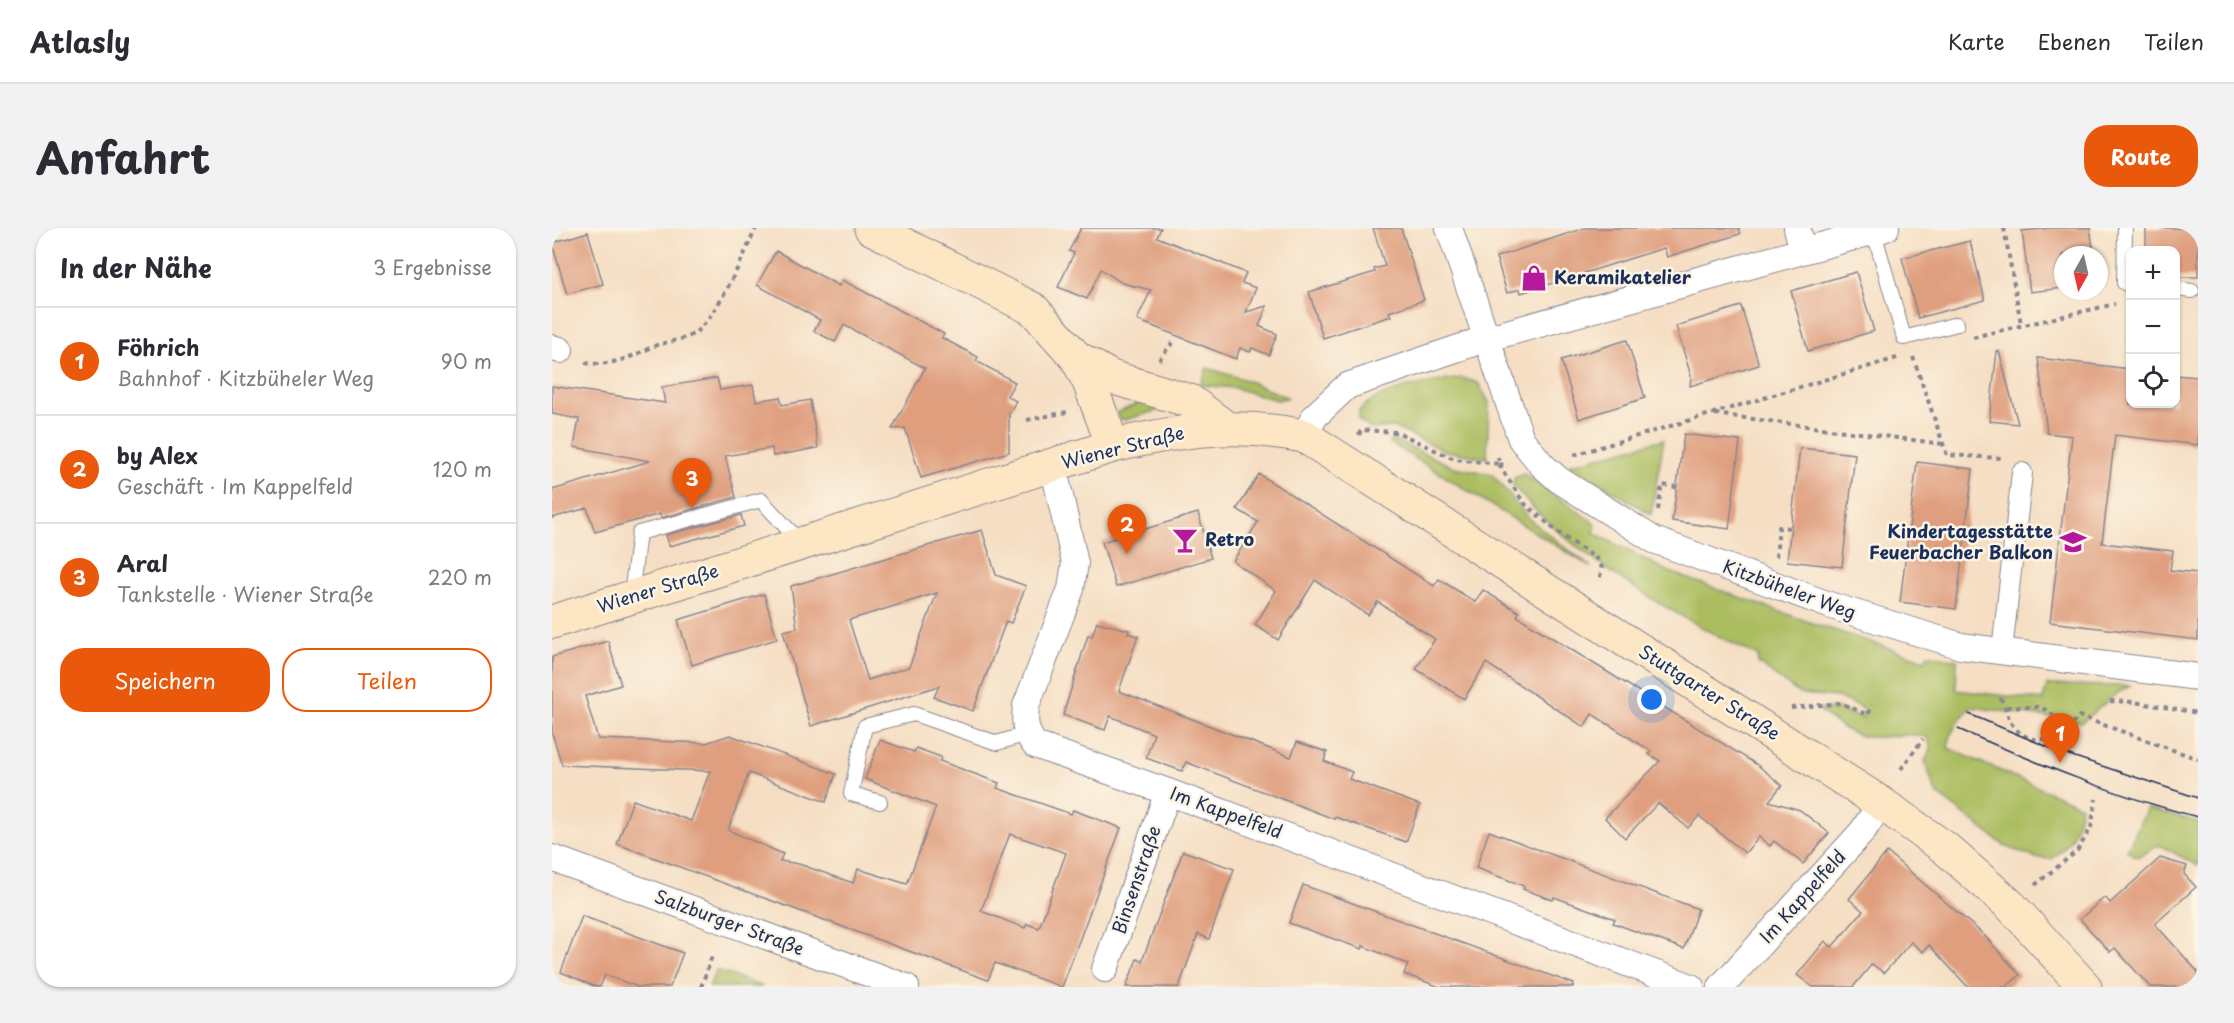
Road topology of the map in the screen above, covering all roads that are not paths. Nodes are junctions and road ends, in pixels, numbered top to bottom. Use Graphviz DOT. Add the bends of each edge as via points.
graph roads {
  1 [pos="871,228"];
  2 [pos="1449,228"];
  3 [pos="2124,228"];
  4 [pos="1880,230"];
  5 [pos="1800,239"];
  6 [pos="2126,283"];
  7 [pos="2180,290"];
  8 [pos="2192,291"];
  9 [pos="1957,324"];
  10 [pos="1485,339"];
  11 [pos="1076,357"];
  12 [pos="1225,427"];
  13 [pos="1304,436"];
  14 [pos="1113,447"];
  15 [pos="1053,465"];
  16 [pos="2022,473"];
  17 [pos="802,545"];
  18 [pos="631,597"];
  19 [pos="552,622"];
  20 [pos="2002,651"];
  21 [pos="2198,677"];
  22 [pos="1027,734"];
  23 [pos="1168,792"];
  24 [pos="880,802"];
  25 [pos="1881,803"];
  26 [pos="552,858"];
  27 [pos="1105,969"];
  28 [pos="906,987"];
  29 [pos="1691,987"];
  30 [pos="1721,987"];
  31 [pos="2085,987"];
  1 -- 11 [label="main road" via="1033,309"];
  2 -- 10 [label="street, Kitzbüheler Weg"];
  3 -- 6 [label="lane"];
  4 -- 5 [label="street"];
  4 -- 9 [label="lane" via="1904,338"];
  5 -- 10 [label="street"];
  7 -- 8 [label="lane"];
  10 -- 13 [label="street" via="1347,386 1315,416"];
  10 -- 20 [label="street, Kitzbüheler Weg" via="1521,439 1542,465 1559,480 1654,540 1829,605 1961,646"];
  11 -- 12 [label="main road" via="1111,377 1190,401"];
  11 -- 14 [label="main road"];
  12 -- 13 [label="main road, Wiener Straße"];
  12 -- 14 [label="main road, Wiener Straße" via="1170,433"];
  13 -- 25 [label="main road, Stuttgarter Straße"];
  14 -- 15 [label="main road, Wiener Straße"];
  15 -- 17 [label="main road, Wiener Straße"];
  15 -- 22 [label="street" via="1075,563 1071,589 1026,706"];
  16 -- 20 [label="street"];
  17 -- 18 [label="main road, Wiener Straße"];
  17 -- 18 [label="lane" via="761,500 639,533"];
  18 -- 19 [label="main road, Wiener Straße"];
  20 -- 21 [label="street, Kitzbüheler Weg"];
  22 -- 23 [label="street, Im Kappelfeld" via="1035,745"];
  22 -- 24 [label="lane" via="997,743 914,714 865,726 851,794"];
  23 -- 27 [label="street, Binsenstraße"];
  23 -- 29 [label="street, Im Kappelfeld"];
  25 -- 30 [label="street, Im Kappelfeld" via="1862,832"];
  25 -- 31 [label="main road, Stuttgarter Straße" via="1945,848 2011,906"];
  26 -- 28 [label="street, Salzburger Straße"];
}
